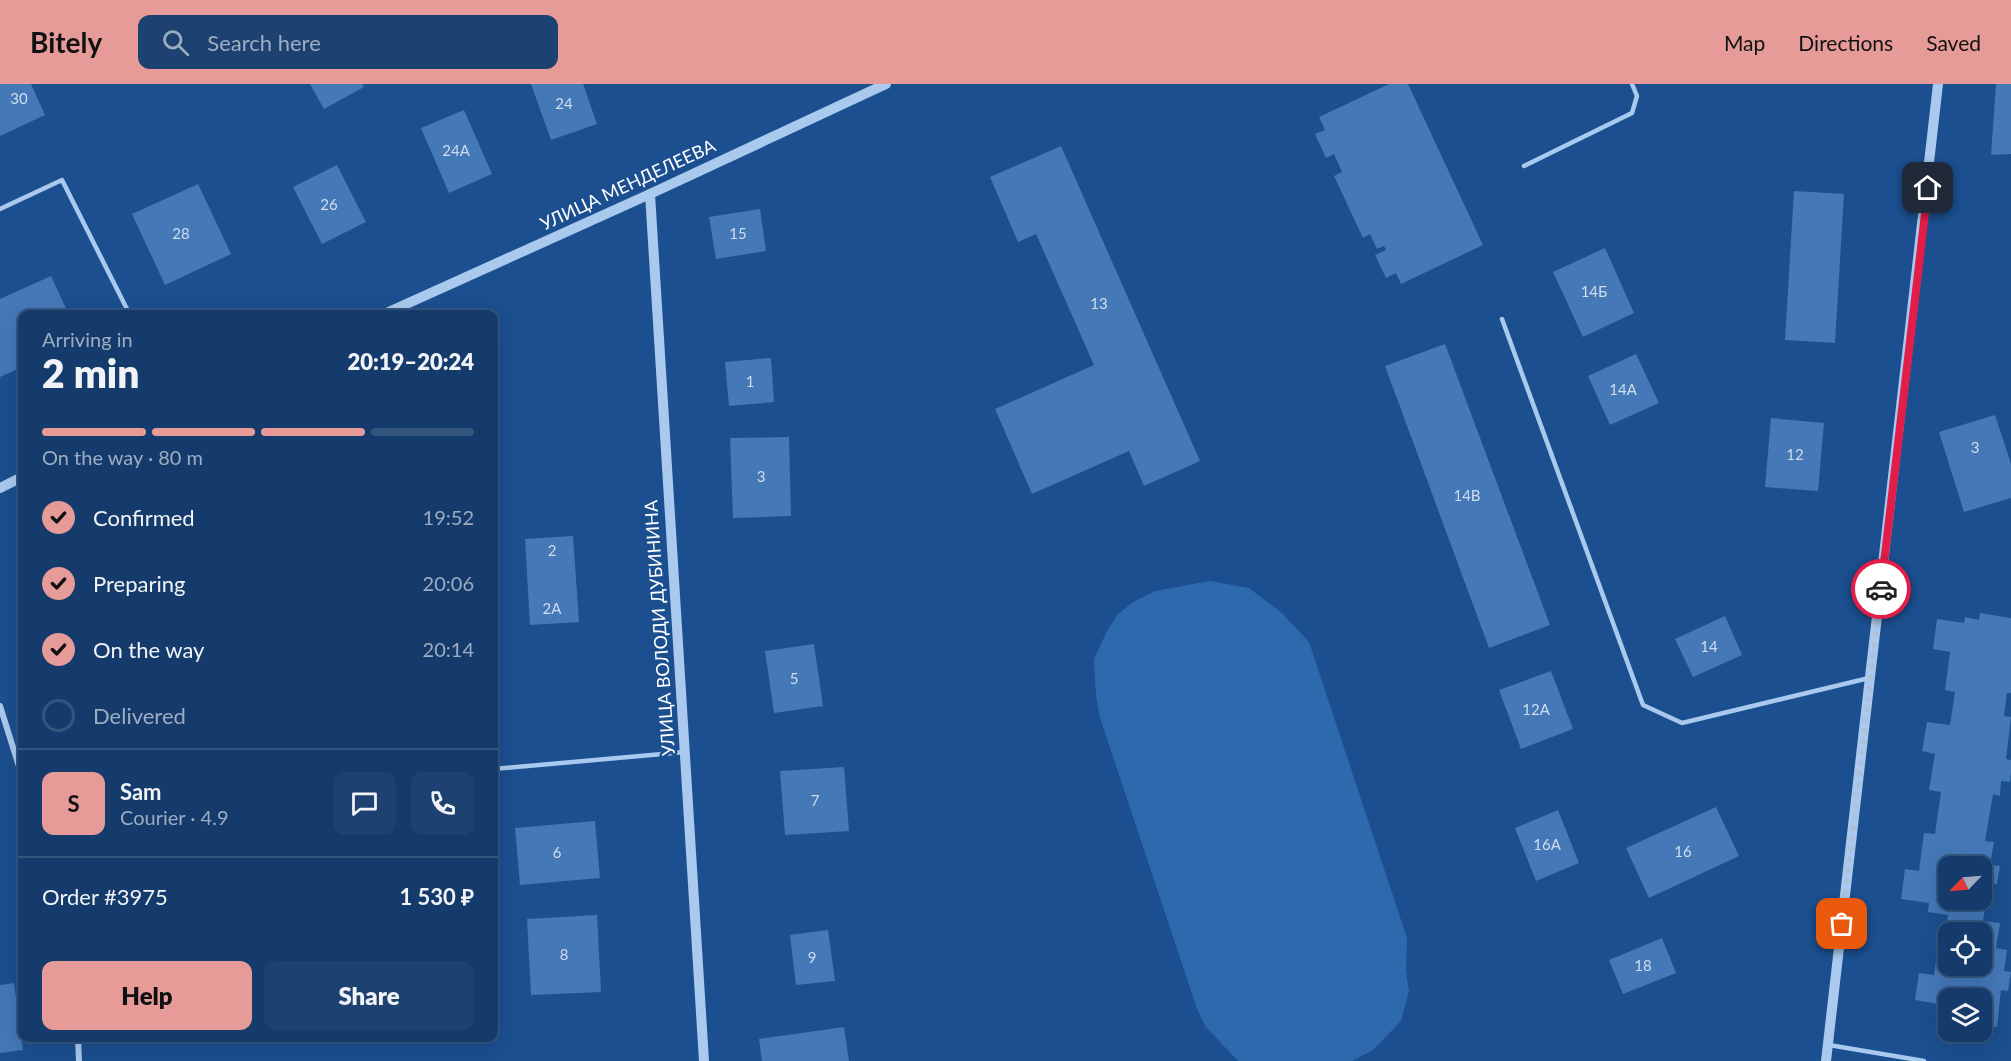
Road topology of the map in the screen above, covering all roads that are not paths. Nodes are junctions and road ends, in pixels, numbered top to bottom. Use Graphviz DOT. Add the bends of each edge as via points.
graph roads {
  1 [pos="1632,84"];
  2 [pos="1938,84"];
  3 [pos="879,85"];
  4 [pos="1524,166"];
  5 [pos="650,194"];
  6 [pos="0,209"];
  7 [pos="127,310"];
  8 [pos="393,310"];
  9 [pos="1502,319"];
  10 [pos="18,479"];
  11 [pos="0,488"];
  12 [pos="1871,677"];
  13 [pos="0,706"];
  14 [pos="685,752"];
  15 [pos="18,763"];
  16 [pos="498,769"];
  17 [pos="78,1042"];
  18 [pos="1828,1045"];
  19 [pos="79,1061"];
  20 [pos="704,1061"];
  21 [pos="1826,1061"];
  22 [pos="1924,1061"];
  1 -- 4 [label="lane" via="1637,96 1632,113"];
  2 -- 12 [label="street"];
  3 -- 5 [label="street, УЛИЦА МЕНДЕЛЕЕВА"];
  5 -- 8 [label="street, УЛИЦА МЕНДЕЛЕЕВА"];
  5 -- 14 [label="street, УЛИЦА ВОЛОДИ ДУБИНИНА"];
  6 -- 7 [label="lane" via="62,180"];
  9 -- 12 [label="lane" via="1643,705 1682,723"];
  10 -- 11 [label="street"];
  12 -- 18 [label="street"];
  13 -- 15 [label="street"];
  14 -- 16 [label="lane"];
  14 -- 20 [label="street, УЛИЦА ВОЛОДИ ДУБИНИНА"];
  17 -- 19 [label="street"];
  18 -- 21 [label="street"];
  18 -- 22 [label="lane"];
}
